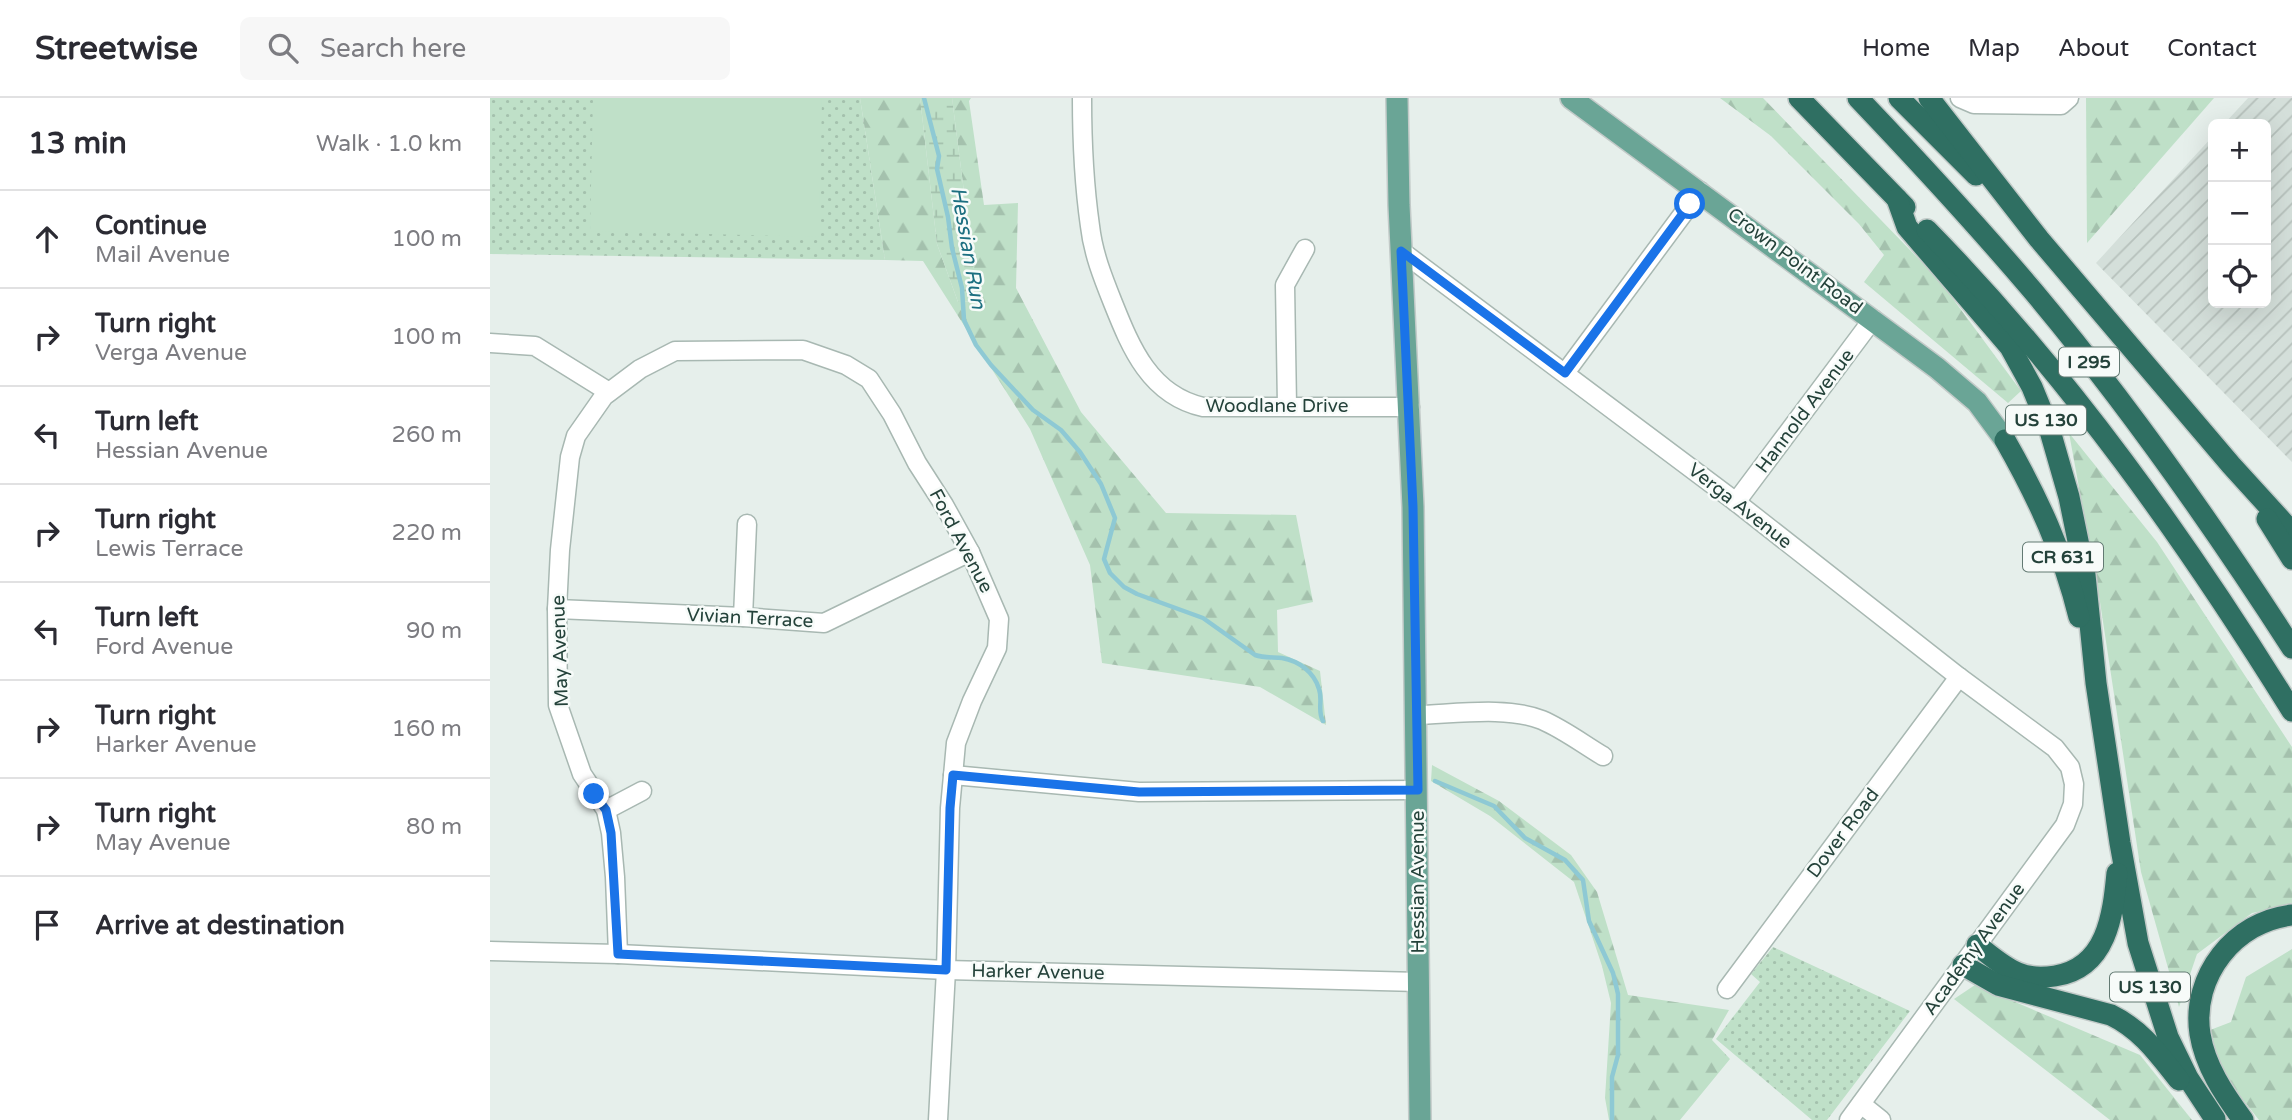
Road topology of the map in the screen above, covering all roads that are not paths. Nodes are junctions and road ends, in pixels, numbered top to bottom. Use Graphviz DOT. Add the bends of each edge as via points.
graph roads {
  1 [pos="1082,98"];
  2 [pos="1397,98"];
  3 [pos="1571,98"];
  4 [pos="1799,98"];
  5 [pos="1858,98"];
  6 [pos="1899,98"];
  7 [pos="1929,98"];
  8 [pos="1959,98"];
  9 [pos="2069,98"];
  10 [pos="1700,191"];
  11 [pos="1897,199"];
  12 [pos="2039,239"];
  13 [pos="1305,249"];
  14 [pos="1401,251"];
  15 [pos="1873,319"];
  16 [pos="490,343"];
  17 [pos="1565,373"];
  18 [pos="609,392"];
  19 [pos="1287,406"];
  20 [pos="1410,407"];
  21 [pos="2006,440"];
  22 [pos="2231,465"];
  23 [pos="1737,502"];
  24 [pos="747,524"];
  25 [pos="2292,531"];
  26 [pos="970,552"];
  27 [pos="2292,559"];
  28 [pos="557,609"];
  29 [pos="743,617"];
  30 [pos="2292,648"];
  31 [pos="1959,677"];
  32 [pos="2096,683"];
  33 [pos="2292,712"];
  34 [pos="1417,715"];
  35 [pos="1603,756"];
  36 [pos="2070,769"];
  37 [pos="953,775"];
  38 [pos="1418,790"];
  39 [pos="642,791"];
  40 [pos="606,810"];
  41 [pos="2120,843"];
  42 [pos="2292,915"];
  43 [pos="1977,945"];
  44 [pos="490,951"];
  45 [pos="618,954"];
  46 [pos="1962,965"];
  47 [pos="946,970"];
  48 [pos="1419,982"];
  49 [pos="1727,989"];
  50 [pos="1861,1104"];
  51 [pos="938,1120"];
  52 [pos="1420,1120"];
  53 [pos="1849,1120"];
  54 [pos="1881,1120"];
  55 [pos="2215,1120"];
  56 [pos="2243,1120"];
  1 -- 19 [label="street, Woodlane Drive" via="1096,258 1138,359 1161,386 1197,406"];
  2 -- 14 [label="main road, Hessian Avenue"];
  3 -- 10 [label="main road, Crown Point Road / CR 631"];
  4 -- 11 [label="highway, I 295"];
  5 -- 30 [label="highway, I 295" via="1992,244 2097,372 2200,509"];
  6 -- 12 [label="highway"];
  7 -- 12 [label="highway"];
  8 -- 9 [label="street" via="1974,104 2061,105"];
  10 -- 15 [label="main road, Crown Point Road / CR 631"];
  10 -- 17 [label="street"];
  11 -- 32 [label="highway, US 130" via="1907,227 2010,347 2039,403 2075,524 2090,605"];
  11 -- 33 [label="highway, I 295" via="1983,289 2129,467 2204,573"];
  12 -- 22 [label="highway"];
  13 -- 19 [label="street" via="1286,285"];
  14 -- 17 [label="street, Verga Avenue"];
  14 -- 20 [label="main road, Hessian Avenue"];
  15 -- 21 [label="main road, Crown Point Road / CR 631" via="1964,389"];
  15 -- 23 [label="street, Hannold Avenue"];
  16 -- 18 [label="street" via="535,346"];
  17 -- 23 [label="street, Verga Avenue"];
  18 -- 26 [label="street, Ford Avenue" via="675,351 803,350 846,365 869,379"];
  18 -- 28 [label="street, May Avenue" via="576,436 570,457"];
  19 -- 20 [label="street, Woodlane Drive"];
  20 -- 34 [label="main road, Hessian Avenue"];
  21 -- 32 [label="highway, CR 631" via="2062,554"];
  22 -- 25 [label="highway"];
  22 -- 27 [label="highway"];
  23 -- 31 [label="street, Verga Avenue"];
  24 -- 29 [label="street"];
  26 -- 29 [label="street, Vivian Terrace" via="824,623"];
  26 -- 37 [label="street, Ford Avenue" via="995,606 999,632 994,656 956,743"];
  28 -- 29 [label="street, Vivian Terrace"];
  28 -- 40 [label="street, May Avenue" via="558,705 582,774"];
  31 -- 36 [label="street, Verga Avenue" via="2055,748"];
  31 -- 49 [label="street, Dover Road"];
  32 -- 41 [label="highway, US 130"];
  34 -- 35 [label="street" via="1522,715 1541,720"];
  34 -- 38 [label="main road, Hessian Avenue"];
  36 -- 43 [label="street, Academy Avenue" via="2073,804 2065,825"];
  37 -- 38 [label="street" via="1139,792"];
  37 -- 47 [label="street, Ford Avenue"];
  38 -- 48 [label="main road, Hessian Avenue"];
  39 -- 40 [label="street"];
  40 -- 45 [label="street, May Avenue"];
  41 -- 43 [label="highway" via="2110,922 2100,947 2083,965 2060,975 2028,976"];
  41 -- 55 [label="highway, US 130" via="2151,991 2188,1078"];
  42 -- 56 [label="highway" via="2264,922 2238,938 2215,962 2201,994 2204,1050"];
  43 -- 46 [label="street, Academy Avenue"];
  44 -- 45 [label="street, Harker Avenue"];
  45 -- 47 [label="street, Harker Avenue"];
  46 -- 50 [label="street, Academy Avenue"];
  46 -- 55 [label="highway" via="1998,985 2121,1020 2141,1034"];
  47 -- 48 [label="street, Harker Avenue"];
  47 -- 51 [label="street, Ford Avenue"];
  48 -- 52 [label="main road, Hessian Avenue"];
  50 -- 53 [label="street, Academy Avenue"];
  50 -- 54 [label="street"];
}
